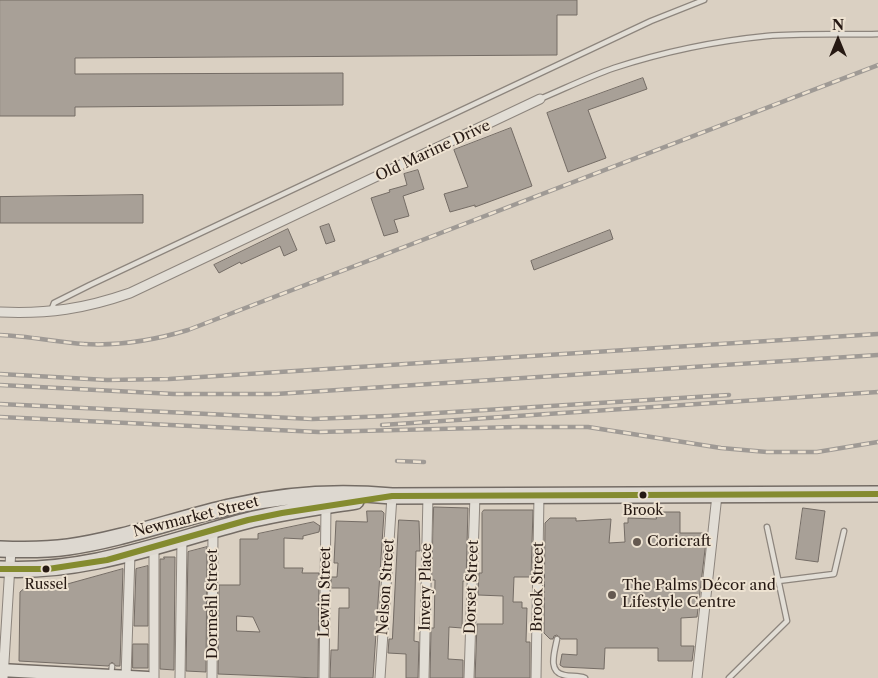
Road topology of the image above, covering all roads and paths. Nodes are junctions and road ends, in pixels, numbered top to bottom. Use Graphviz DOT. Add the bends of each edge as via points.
graph roads {
  1 [pos="704,0"];
  2 [pos="878,34"];
  3 [pos="540,99"];
  4 [pos="0,312"];
  5 [pos="50,312"];
  6 [pos="878,494"];
  7 [pos="428,495"];
  8 [pos="475,495"];
  9 [pos="539,495"];
  10 [pos="717,495"];
  11 [pos="392,496"];
  12 [pos="326,506"];
  13 [pos="767,527"];
  14 [pos="213,530"];
  15 [pos="844,531"];
  16 [pos="182,539"];
  17 [pos="154,548"];
  18 [pos="5,549"];
  19 [pos="130,554"];
  20 [pos="5,570"];
  21 [pos="778,581"];
  22 [pos="557,639"];
  23 [pos="2,673"];
  24 [pos="126,677"];
  25 [pos="148,678"];
  26 [pos="154,678"];
  27 [pos="180,678"];
  28 [pos="212,678"];
  29 [pos="324,678"];
  30 [pos="380,678"];
  31 [pos="424,678"];
  32 [pos="469,678"];
  33 [pos="536,678"];
  34 [pos="584,678"];
  35 [pos="697,678"];
  36 [pos="729,678"];
  1 -- 5 [label="lane" via="651,21 90,285 54,303"];
  2 -- 3 [label="lane, Old Marine Drive" via="791,35 703,46 614,68"];
  3 -- 5 [label="street, Old Marine Drive" via="159,281 108,301"];
  4 -- 5 [label="street, Old Marine Drive"];
  6 -- 10 [label="main road, Newmarket Street"];
  7 -- 8 [label="main road, Newmarket Street"];
  7 -- 11 [label="main road, Newmarket Street"];
  7 -- 31 [label="street, Invery Place"];
  8 -- 9 [label="main road, Newmarket Street"];
  8 -- 32 [label="street, Dorset Street"];
  9 -- 10 [label="main road, Newmarket Street"];
  9 -- 33 [label="street, Brook Street"];
  10 -- 35 [label="street"];
  11 -- 12 [label="main road, Newmarket Street"];
  11 -- 18 [label="main road, Newmarket Street" via="319,494 273,498 95,542 68,547"];
  11 -- 30 [label="street, Nelson Street"];
  12 -- 14 [label="main road, Newmarket Street"];
  12 -- 29 [label="street, Lewin Street"];
  13 -- 21 [label="lane"];
  14 -- 16 [label="main road, Newmarket Street"];
  14 -- 28 [label="street, Dormehl Street"];
  15 -- 21 [label="lane" via="834,574"];
  16 -- 17 [label="main road, Newmarket Street"];
  16 -- 27 [label="street"];
  17 -- 19 [label="main road, Newmarket Street"];
  17 -- 26 [label="street"];
  18 -- 20 [label="street"];
  19 -- 20 [label="main road, Newmarket Street" via="48,569"];
  19 -- 24 [label="street"];
  20 -- 23 [label="street"];
  21 -- 36 [label="lane" via="787,622"];
  22 -- 34 [label="lane" via="556,672"];
  23 -- 24 [label="main road" via="111,671"];
  24 -- 25 [label="main road"];
}
